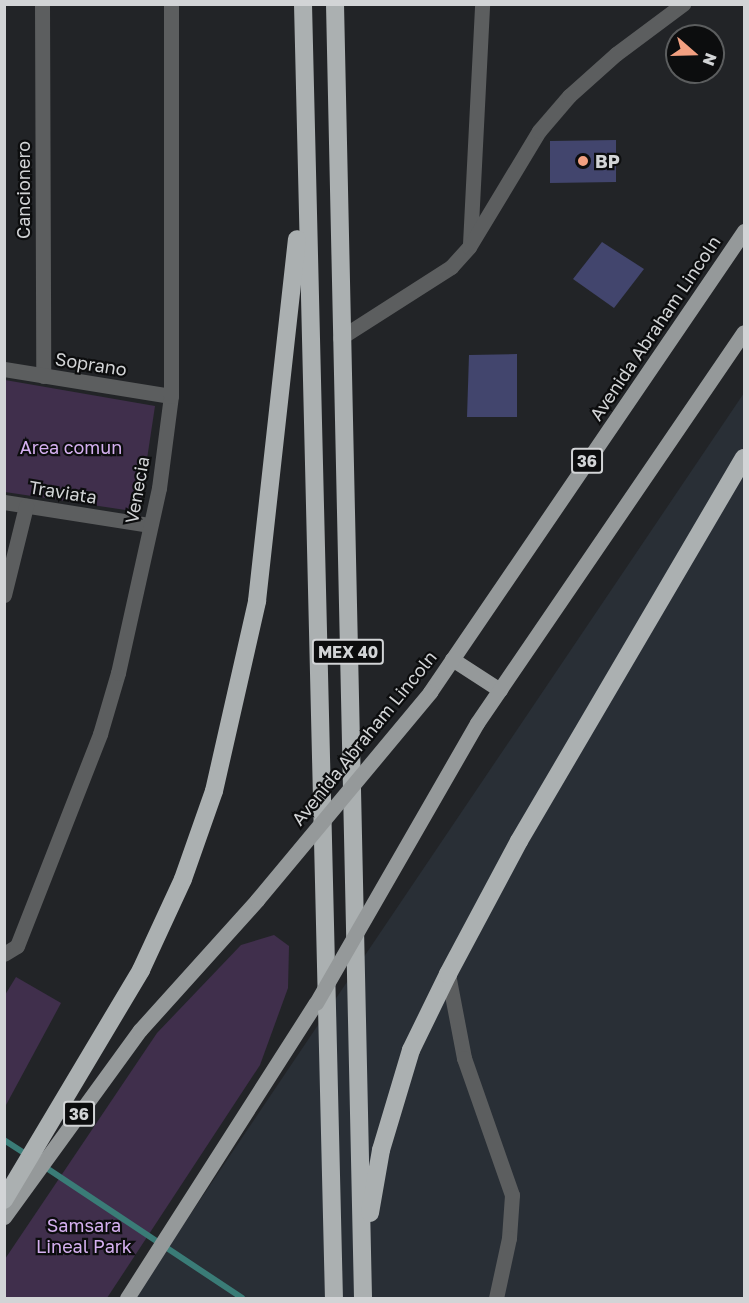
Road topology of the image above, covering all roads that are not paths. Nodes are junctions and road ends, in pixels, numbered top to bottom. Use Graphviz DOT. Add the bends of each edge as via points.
graph roads {
  1 [pos="42,4"];
  2 [pos="171,4"];
  3 [pos="303,4"];
  4 [pos="335,4"];
  5 [pos="482,4"];
  6 [pos="683,4"];
  7 [pos="305,168"];
  8 [pos="744,231"];
  9 [pos="470,247"];
  10 [pos="744,332"];
  11 [pos="340,338"];
  12 [pos="4,369"];
  13 [pos="43,376"];
  14 [pos="171,396"];
  15 [pos="744,458"];
  16 [pos="4,502"];
  17 [pos="26,506"];
  18 [pos="150,525"];
  19 [pos="4,594"];
  20 [pos="452,659"];
  21 [pos="500,690"];
  22 [pos="4,954"];
  23 [pos="448,974"];
  24 [pos="11,1199"];
  25 [pos="4,1217"];
  26 [pos="362,1268"];
  27 [pos="127,1299"];
  28 [pos="334,1299"];
  29 [pos="363,1299"];
  30 [pos="496,1299"];
  1 -- 13 [label="street, Cancionero"];
  2 -- 14 [label="street, Venecia"];
  3 -- 7 [label="highway, MEX 40"];
  4 -- 11 [label="highway, MEX 40"];
  5 -- 9 [label="street"];
  6 -- 9 [label="street" via="569,96 517,164"];
  7 -- 24 [label="highway" via="257,601 214,791 183,879 141,970"];
  7 -- 28 [label="highway, MEX 40"];
  8 -- 20 [label="main road, Avenida Abraham Lincoln / 36"];
  9 -- 11 [label="street" via="451,267"];
  10 -- 21 [label="main road"];
  11 -- 26 [label="highway, MEX 40"];
  12 -- 13 [label="street, Soprano"];
  13 -- 14 [label="street, Soprano"];
  14 -- 18 [label="street, Venecia"];
  15 -- 23 [label="highway" via="519,841"];
  16 -- 17 [label="street, Traviata"];
  17 -- 18 [label="street, Traviata"];
  17 -- 19 [label="street"];
  18 -- 22 [label="street, Venecia" via="118,673 100,734 17,946"];
  20 -- 21 [label="main road"];
  20 -- 24 [label="main road, Avenida Abraham Lincoln / 36, bridge" via="430,692 257,900 140,1030"];
  21 -- 27 [label="main road, bridge" via="477,723 316,1003"];
  23 -- 26 [label="highway" via="411,1050 392,1110 373,1190"];
  23 -- 30 [label="street" via="470,1076 512,1195 509,1238"];
  24 -- 25 [label="main road, Avenida Abraham Lincoln / 36"];
  26 -- 29 [label="highway, MEX 40"];
}
